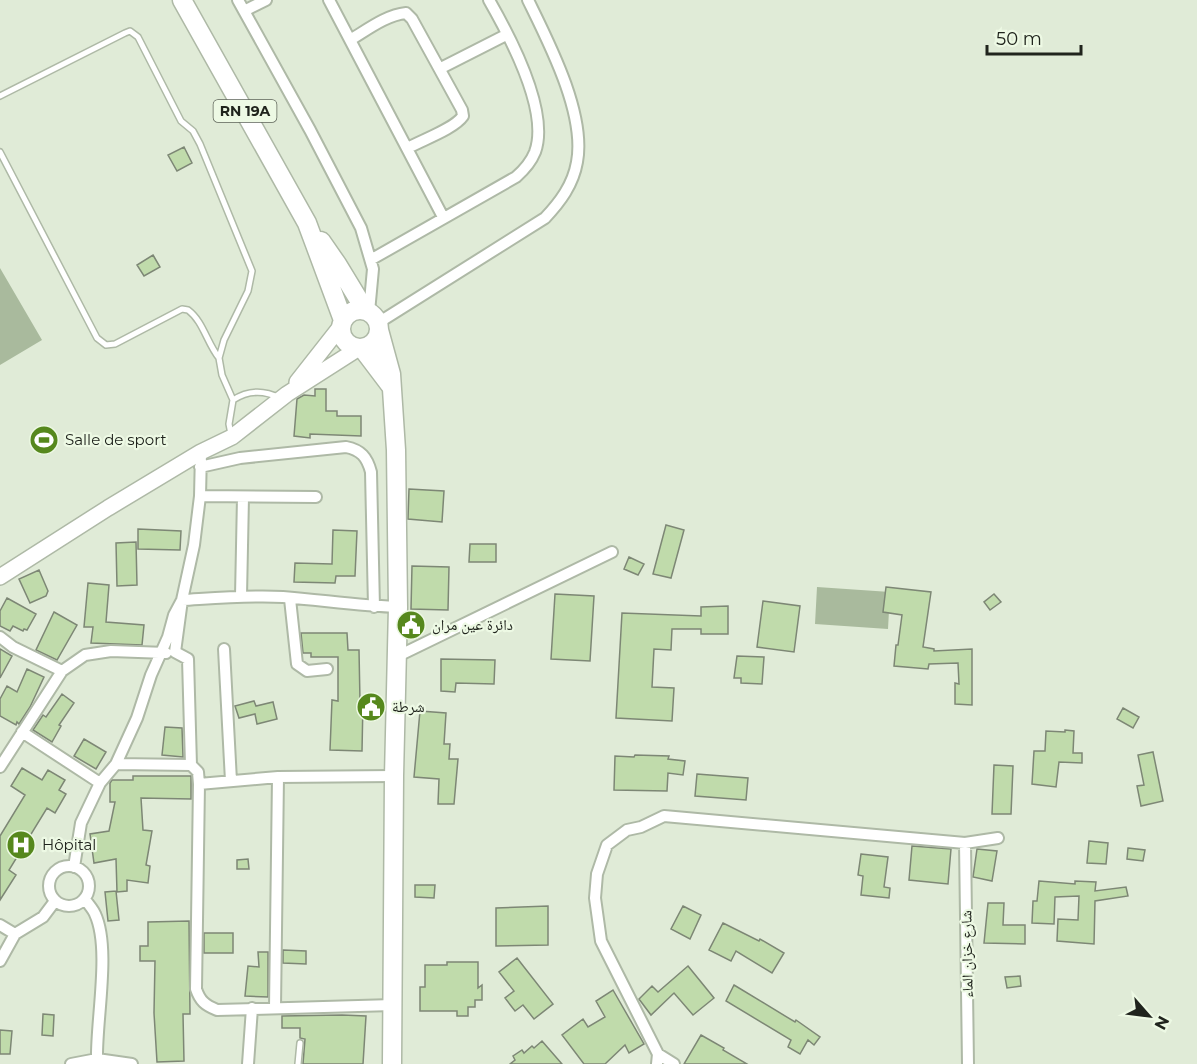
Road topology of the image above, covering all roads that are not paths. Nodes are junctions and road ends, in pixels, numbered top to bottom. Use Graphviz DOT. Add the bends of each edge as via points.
graph roads {
  1 [pos="182,0"];
  2 [pos="238,0"];
  3 [pos="266,0"];
  4 [pos="329,0"];
  5 [pos="489,0"];
  6 [pos="528,0"];
  7 [pos="244,10"];
  8 [pos="506,35"];
  9 [pos="350,40"];
  10 [pos="441,68"];
  11 [pos="0,96"];
  12 [pos="408,147"];
  13 [pos="0,152"];
  14 [pos="443,218"];
  15 [pos="307,223"];
  16 [pos="372,259"];
  17 [pos="373,319"];
  18 [pos="342,323"];
  19 [pos="360,348"];
  20 [pos="219,357"];
  21 [pos="392,389"];
  22 [pos="284,396"];
  23 [pos="233,400"];
  24 [pos="232,437"];
  25 [pos="200,459"];
  26 [pos="200,496"];
  27 [pos="243,497"];
  28 [pos="316,497"];
  29 [pos="612,552"];
  30 [pos="0,578"];
  31 [pos="241,596"];
  32 [pos="290,599"];
  33 [pos="182,600"];
  34 [pos="374,606"];
  35 [pos="398,607"];
  36 [pos="0,637"];
  37 [pos="224,649"];
  38 [pos="175,652"];
  39 [pos="160,653"];
  40 [pos="396,657"];
  41 [pos="327,669"];
  42 [pos="62,671"];
  43 [pos="22,732"];
  44 [pos="116,764"];
  45 [pos="191,765"];
  46 [pos="0,767"];
  47 [pos="394,776"];
  48 [pos="278,777"];
  49 [pos="231,781"];
  50 [pos="100,783"];
  51 [pos="199,784"];
  52 [pos="998,838"];
  53 [pos="965,843"];
  54 [pos="74,867"];
  55 [pos="85,899"];
  56 [pos="55,901"];
  57 [pos="0,925"];
  58 [pos="15,934"];
  59 [pos="0,961"];
  60 [pos="393,1005"];
  61 [pos="275,1007"];
  62 [pos="252,1008"];
  63 [pos="300,1043"];
  64 [pos="97,1059"];
  65 [pos="658,1059"];
  66 [pos="71,1064"];
  67 [pos="132,1064"];
  68 [pos="248,1064"];
  69 [pos="298,1064"];
  70 [pos="392,1064"];
  71 [pos="674,1064"];
  72 [pos="968,1064"];
  1 -- 15 [label="main road, RN 19A"];
  2 -- 7 [label="street"];
  3 -- 7 [label="street"];
  4 -- 9 [label="street"];
  5 -- 8 [label="street"];
  6 -- 17 [label="street" via="551,47 575,119 577,162 571,183 545,218"];
  7 -- 16 [label="street" via="361,228"];
  8 -- 10 [label="street"];
  8 -- 14 [label="street" via="529,80 538,130 535,151 516,177"];
  9 -- 10 [label="street" via="377,23 406,13"];
  9 -- 12 [label="street"];
  10 -- 12 [label="street" via="463,116"];
  11 -- 20 [label="lane" via="124,33 135,33 181,121 194,131 252,271 248,291"];
  12 -- 14 [label="street"];
  13 -- 20 [label="lane" via="101,342 115,344 182,309 188,310 199,324"];
  14 -- 16 [label="street"];
  15 -- 17 [label="main road"];
  15 -- 18 [label="main road"];
  16 -- 17 [label="street"];
  17 -- 18 [label="main road" via="355,310"];
  17 -- 19 [label="main road" via="373,342"];
  17 -- 21 [label="main road" via="388,359"];
  18 -- 19 [label="main road" via="345,341"];
  18 -- 22 [label="main road"];
  19 -- 21 [label="main road"];
  19 -- 22 [label="main road"];
  20 -- 23 [label="lane"];
  21 -- 35 [label="main road"];
  22 -- 23 [label="lane" via="258,391"];
  22 -- 24 [label="main road"];
  23 -- 24 [label="lane" via="229,424"];
  24 -- 25 [label="main road"];
  25 -- 26 [label="street"];
  25 -- 30 [label="main road" via="108,508"];
  25 -- 34 [label="street" via="346,447 364,454 371,472"];
  26 -- 27 [label="street"];
  26 -- 33 [label="street"];
  27 -- 28 [label="street"];
  27 -- 31 [label="street"];
  29 -- 40 [label="street"];
  31 -- 32 [label="street"];
  31 -- 33 [label="street"];
  32 -- 34 [label="street"];
  32 -- 41 [label="street" via="297,664 307,671"];
  33 -- 38 [label="street"];
  33 -- 39 [label="street"];
  34 -- 35 [label="street"];
  35 -- 40 [label="main road"];
  36 -- 42 [label="street"];
  37 -- 49 [label="street"];
  38 -- 39 [label="street"];
  38 -- 45 [label="street" via="188,659"];
  39 -- 42 [label="street" via="111,651 85,655"];
  39 -- 44 [label="street"];
  40 -- 47 [label="main road"];
  42 -- 43 [label="street"];
  43 -- 46 [label="street"];
  43 -- 50 [label="street"];
  44 -- 45 [label="street"];
  44 -- 50 [label="street"];
  45 -- 51 [label="street" via="198,772"];
  47 -- 48 [label="street"];
  47 -- 60 [label="main road"];
  48 -- 49 [label="street"];
  48 -- 61 [label="street"];
  49 -- 51 [label="street"];
  50 -- 54 [label="street" via="81,823"];
  51 -- 62 [label="street" via="196,989 207,1006 217,1010"];
  52 -- 53 [label="street"];
  53 -- 65 [label="street" via="664,816 627,830 607,845 597,874 598,925 601,941"];
  53 -- 72 [label="street, شارع خزان الماء"];
  54 -- 55 [label="street" via="88,880"];
  54 -- 56 [label="street" via="61,867 51,876 48,889"];
  55 -- 56 [label="street" via="67,907"];
  55 -- 64 [label="street" via="95,914 103,951"];
  56 -- 58 [label="street" via="43,917"];
  57 -- 58 [label="street"];
  58 -- 59 [label="street"];
  60 -- 61 [label="street"];
  60 -- 70 [label="main road"];
  61 -- 62 [label="street"];
  62 -- 68 [label="street"];
  63 -- 69 [label="lane"];
  64 -- 66 [label="street"];
  64 -- 67 [label="street"];
  65 -- 71 [label="street"];
}
